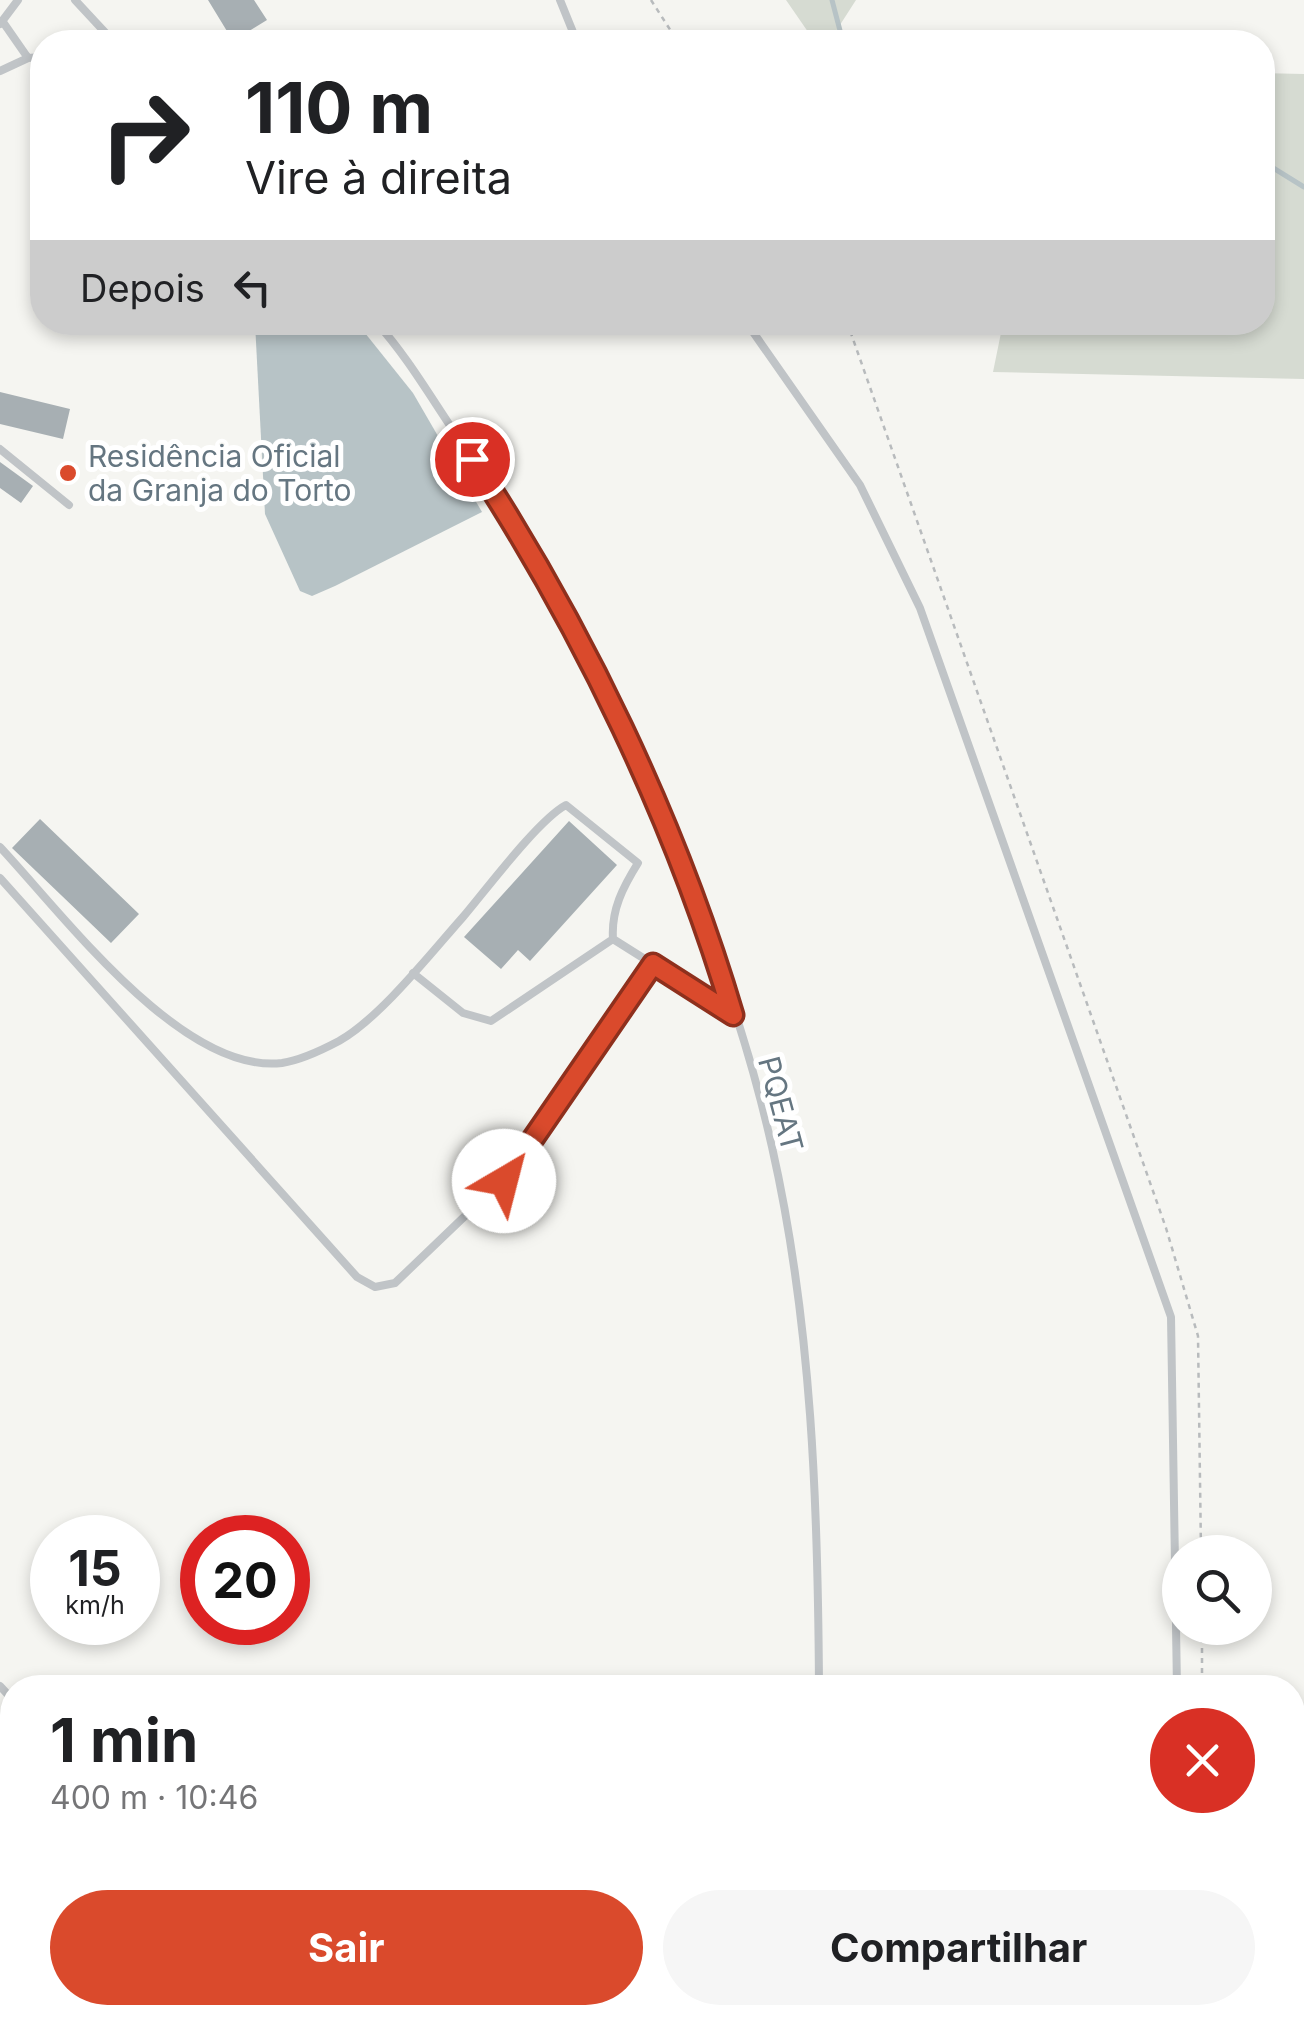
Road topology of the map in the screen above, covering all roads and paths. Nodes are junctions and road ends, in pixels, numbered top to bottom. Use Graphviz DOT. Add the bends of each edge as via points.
graph roads {
  1 [pos="18,0"];
  2 [pos="75,0"];
  3 [pos="560,0"];
  4 [pos="650,0"];
  5 [pos="2,23"];
  6 [pos="103,30"];
  7 [pos="572,30"];
  8 [pos="670,30"];
  9 [pos="28,58"];
  10 [pos="0,71"];
  11 [pos="386,335"];
  12 [pos="755,335"];
  13 [pos="852,335"];
  14 [pos="0,449"];
  15 [pos="69,505"];
  16 [pos="0,847"];
  17 [pos="0,878"];
  18 [pos="614,939"];
  19 [pos="653,964"];
  20 [pos="414,972"];
  21 [pos="733,1015"];
  22 [pos="1200,1535"];
  23 [pos="1202,1645"];
  24 [pos="820,1675"];
  25 [pos="1176,1675"];
  26 [pos="1202,1675"];
  1 -- 5 [label="lane"];
  2 -- 6 [label="lane"];
  3 -- 7 [label="lane"];
  4 -- 8 [label="path"];
  5 -- 9 [label="lane"];
  9 -- 10 [label="lane"];
  11 -- 21 [label="lane, PQEAT" via="513,522 608,701 710,938"];
  12 -- 25 [label="lane" via="860,485 920,608 1171,1317"];
  13 -- 22 [label="path" via="1166,1228 1198,1336"];
  14 -- 15 [label="lane"];
  16 -- 20 [label="lane" via="174,1024 239,1057 280,1063 343,1039"];
  17 -- 19 [label="lane" via="358,1278 374,1287 395,1283 514,1170"];
  18 -- 19 [label="lane"];
  18 -- 20 [label="lane" via="491,1022 463,1012"];
  18 -- 20 [label="lane" via="621,889 638,863 566,805"];
  19 -- 21 [label="lane"];
  21 -- 24 [label="lane, PQEAT" via="772,1146 801,1326 818,1519"];
  23 -- 26 [label="path"];
}
